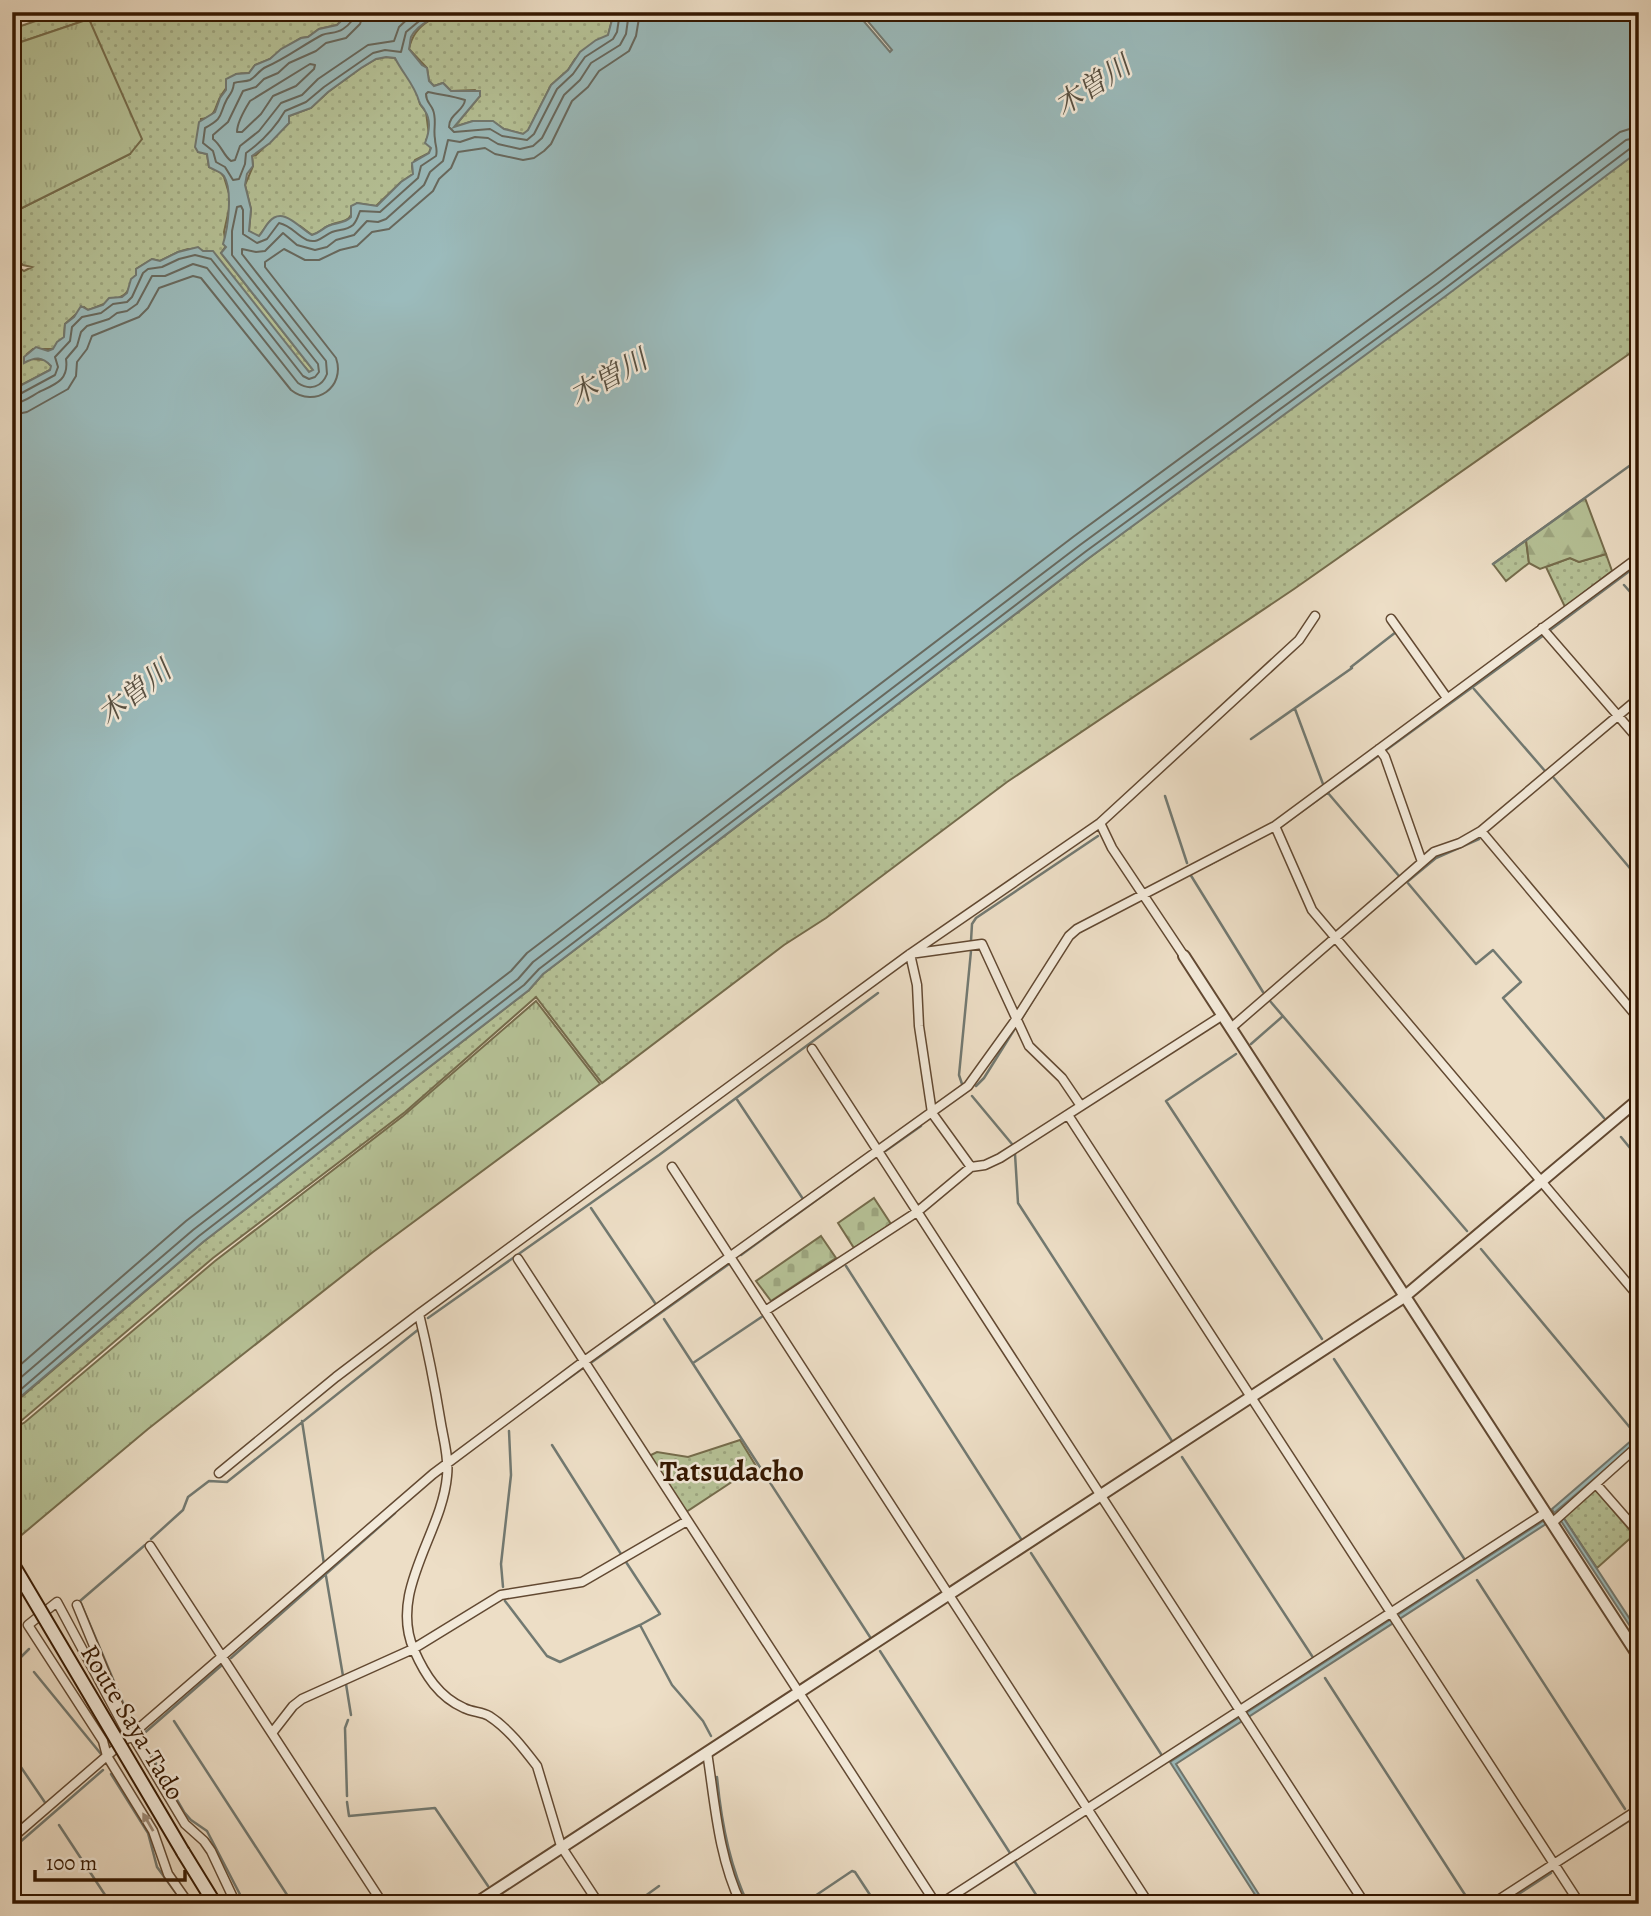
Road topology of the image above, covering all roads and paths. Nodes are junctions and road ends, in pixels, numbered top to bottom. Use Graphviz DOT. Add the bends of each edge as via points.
graph roads {
  1 [pos="1639,557"];
  2 [pos="1315,616"];
  3 [pos="1391,619"];
  4 [pos="1545,631"];
  5 [pos="1447,698"];
  6 [pos="1639,698"];
  7 [pos="1618,716"];
  8 [pos="1639,740"];
  9 [pos="1382,752"];
  10 [pos="1100,823"];
  11 [pos="1276,829"];
  12 [pos="1481,831"];
  13 [pos="1422,862"];
  14 [pos="1142,893"];
  15 [pos="1335,938"];
  16 [pos="910,954"];
  17 [pos="1184,956"];
  18 [pos="1223,1015"];
  19 [pos="1017,1018"];
  20 [pos="1639,1019"];
  21 [pos="1231,1028"];
  22 [pos="812,1049"];
  23 [pos="1639,1099"];
  24 [pos="1081,1106"];
  25 [pos="932,1113"];
  26 [pos="1068,1115"];
  27 [pos="878,1152"];
  28 [pos="672,1167"];
  29 [pos="971,1167"];
  30 [pos="1541,1181"];
  31 [pos="917,1212"];
  32 [pos="731,1257"];
  33 [pos="517,1258"];
  34 [pos="1404,1297"];
  35 [pos="1639,1297"];
  36 [pos="765,1311"];
  37 [pos="419,1314"];
  38 [pos="583,1362"];
  39 [pos="1251,1397"];
  40 [pos="1639,1445"];
  41 [pos="448,1464"];
  42 [pos="219,1473"];
  43 [pos="1596,1484"];
  44 [pos="1102,1495"];
  45 [pos="1549,1518"];
  46 [pos="687,1521"];
  47 [pos="1639,1533"];
  48 [pos="150,1546"];
  49 [pos="12,1563"];
  50 [pos="949,1594"];
  51 [pos="77,1605"];
  52 [pos="1393,1617"];
  53 [pos="413,1649"];
  54 [pos="223,1656"];
  55 [pos="1639,1657"];
  56 [pos="797,1693"];
  57 [pos="1242,1715"];
  58 [pos="272,1732"];
  59 [pos="131,1738"];
  60 [pos="707,1752"];
  61 [pos="107,1756"];
  62 [pos="1088,1809"];
  63 [pos="1639,1809"];
  64 [pos="12,1838"];
  65 [pos="561,1846"];
  66 [pos="1554,1864"];
  67 [pos="12,1893"];
  68 [pos="19,1904"];
  69 [pos="189,1904"];
  70 [pos="215,1904"];
  71 [pos="236,1904"];
  72 [pos="383,1904"];
  73 [pos="475,1904"];
  74 [pos="599,1904"];
  75 [pos="741,1904"];
  76 [pos="938,1904"];
  77 [pos="1149,1904"];
  78 [pos="1365,1904"];
  79 [pos="1492,1904"];
  80 [pos="1580,1904"];
  1 -- 4 [label="street"];
  2 -- 10 [label="street" via="1299,639"];
  3 -- 5 [label="street"];
  4 -- 5 [label="street"];
  4 -- 7 [label="street"];
  5 -- 9 [label="street"];
  6 -- 7 [label="street"];
  7 -- 8 [label="street"];
  7 -- 12 [label="street"];
  9 -- 11 [label="street"];
  9 -- 13 [label="street"];
  10 -- 14 [label="street"];
  10 -- 16 [label="street"];
  11 -- 14 [label="street"];
  11 -- 15 [label="street" via="1312,910"];
  12 -- 13 [label="street"];
  12 -- 20 [label="street"];
  13 -- 15 [label="street"];
  14 -- 17 [label="street"];
  14 -- 19 [label="street" via="1069,936"];
  15 -- 21 [label="street"];
  15 -- 30 [label="street"];
  16 -- 19 [label="street" via="982,944"];
  16 -- 25 [label="street"];
  16 -- 37 [label="street"];
  17 -- 18 [label="street"];
  18 -- 21 [label="street"];
  18 -- 24 [label="street"];
  19 -- 24 [label="street" via="1029,1046 1062,1078"];
  19 -- 25 [label="street" via="968,1086"];
  21 -- 34 [label="street"];
  22 -- 27 [label="street"];
  23 -- 30 [label="street"];
  24 -- 26 [label="street"];
  25 -- 27 [label="street"];
  25 -- 29 [label="street"];
  26 -- 29 [label="street" via="1000,1158"];
  26 -- 39 [label="street"];
  27 -- 31 [label="street"];
  27 -- 32 [label="street"];
  28 -- 32 [label="street"];
  29 -- 31 [label="street"];
  30 -- 34 [label="street"];
  30 -- 35 [label="street"];
  31 -- 36 [label="street"];
  31 -- 44 [label="street"];
  32 -- 36 [label="street"];
  32 -- 38 [label="street"];
  33 -- 38 [label="street"];
  34 -- 39 [label="street"];
  34 -- 45 [label="street"];
  36 -- 50 [label="street"];
  37 -- 41 [label="street"];
  37 -- 42 [label="street"];
  38 -- 41 [label="street"];
  38 -- 46 [label="street"];
  39 -- 44 [label="street"];
  39 -- 52 [label="street"];
  40 -- 43 [label="street"];
  41 -- 53 [label="street" via="436,1521 405,1609"];
  41 -- 54 [label="street"];
  43 -- 45 [label="street"];
  43 -- 47 [label="street"];
  44 -- 50 [label="street"];
  44 -- 57 [label="street"];
  45 -- 52 [label="street"];
  45 -- 55 [label="street"];
  46 -- 53 [label="street" via="582,1582 501,1595"];
  46 -- 56 [label="street"];
  48 -- 54 [label="street"];
  49 -- 70 [label="main road, Route Saya-Tado, bridge"];
  50 -- 56 [label="street"];
  50 -- 62 [label="street"];
  51 -- 59 [label="street"];
  52 -- 57 [label="street"];
  52 -- 66 [label="street"];
  53 -- 58 [label="street" via="302,1699"];
  53 -- 65 [label="street" via="439,1693 450,1702 487,1715 537,1766"];
  54 -- 58 [label="street"];
  54 -- 59 [label="street"];
  56 -- 60 [label="street"];
  56 -- 76 [label="street"];
  57 -- 62 [label="street"];
  57 -- 78 [label="street"];
  58 -- 72 [label="street"];
  59 -- 61 [label="street"];
  59 -- 61 [label="street" via="57,1602 28,1625 103,1741"];
  59 -- 71 [label="street" via="185,1824 211,1851"];
  60 -- 65 [label="street"];
  60 -- 75 [label="street" via="722,1851"];
  61 -- 64 [label="street"];
  69 -- 61 [label="street, one-way" via="167,1874 153,1830"];
  62 -- 76 [label="street"];
  62 -- 77 [label="street"];
  63 -- 66 [label="street"];
  65 -- 73 [label="street"];
  65 -- 74 [label="street"];
  66 -- 79 [label="street"];
  66 -- 80 [label="street"];
  67 -- 68 [label="street"];
}
